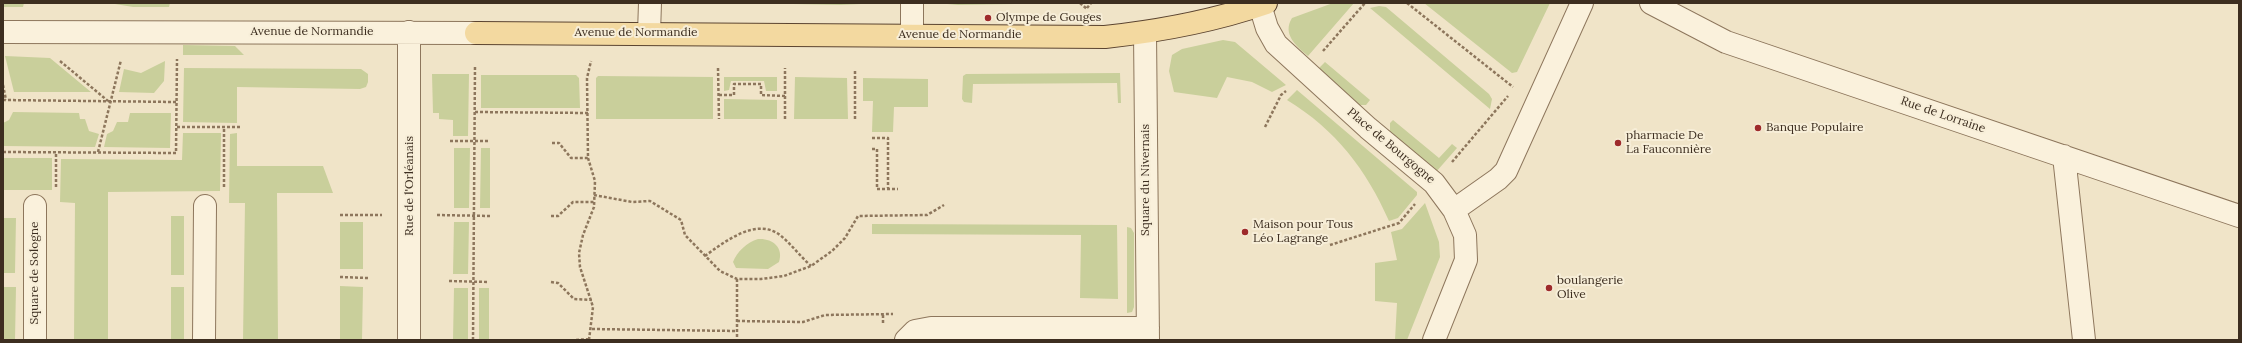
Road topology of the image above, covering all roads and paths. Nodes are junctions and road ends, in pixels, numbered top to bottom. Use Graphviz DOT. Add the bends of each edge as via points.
graph roads {
  1 [pos="650,3"];
  2 [pos="912,3"];
  3 [pos="1091,3"];
  4 [pos="1407,3"];
  5 [pos="1582,3"];
  6 [pos="1651,3"];
  7 [pos="1263,4"];
  8 [pos="1087,8"];
  9 [pos="3,32"];
  10 [pos="177,32"];
  11 [pos="409,32"];
  12 [pos="476,33"];
  13 [pos="592,33"];
  14 [pos="649,33"];
  15 [pos="1145,33"];
  16 [pos="912,35"];
  17 [pos="55,56"];
  18 [pos="121,59"];
  19 [pos="475,66"];
  20 [pos="718,68"];
  21 [pos="786,68"];
  22 [pos="855,69"];
  23 [pos="3,85"];
  24 [pos="719,95"];
  25 [pos="785,96"];
  26 [pos="5,101"];
  27 [pos="110,102"];
  28 [pos="176,102"];
  29 [pos="1536,106"];
  30 [pos="475,112"];
  31 [pos="588,113"];
  32 [pos="719,119"];
  33 [pos="785,119"];
  34 [pos="855,119"];
  35 [pos="177,127"];
  36 [pos="224,127"];
  37 [pos="242,127"];
  38 [pos="872,138"];
  39 [pos="450,141"];
  40 [pos="474,141"];
  41 [pos="490,141"];
  42 [pos="552,143"];
  43 [pos="872,149"];
  44 [pos="3,152"];
  45 [pos="98,152"];
  46 [pos="2064,156"];
  47 [pos="588,158"];
  48 [pos="888,188"];
  49 [pos="898,189"];
  50 [pos="594,195"];
  51 [pos="594,202"];
  52 [pos="944,205"];
  53 [pos="35,206"];
  54 [pos="205,206"];
  55 [pos="1454,210"];
  56 [pos="551,216"];
  57 [pos="2239,216"];
  58 [pos="705,256"];
  59 [pos="811,266"];
  60 [pos="340,277"];
  61 [pos="368,278"];
  62 [pos="737,278"];
  63 [pos="449,281"];
  64 [pos="473,282"];
  65 [pos="490,282"];
  66 [pos="550,282"];
  67 [pos="592,300"];
  68 [pos="883,315"];
  69 [pos="737,321"];
  70 [pos="592,329"];
  71 [pos="737,331"];
  72 [pos="1148,334"];
  73 [pos="35,340"];
  74 [pos="204,340"];
  75 [pos="409,340"];
  76 [pos="472,340"];
  77 [pos="576,340"];
  78 [pos="589,340"];
  79 [pos="738,340"];
  80 [pos="906,340"];
  81 [pos="1434,340"];
  82 [pos="2084,340"];
  1 -- 14 [label="street"];
  2 -- 16 [label="street"];
  3 -- 8 [label="path"];
  4 -- 29 [label="path"];
  5 -- 29 [label="street"];
  6 -- 46 [label="street, Rue de Lorraine" via="1726,42"];
  7 -- 15 [label="main road, Avenue de Normandie" via="1195,23"];
  7 -- 55 [label="street, Place de Bourgogne" via="1267,28 1276,44 1368,128 1434,183"];
  9 -- 10 [label="street, Avenue de Normandie"];
  10 -- 11 [label="street, Avenue de Normandie"];
  10 -- 28 [label="path"];
  11 -- 12 [label="street, Avenue de Normandie"];
  11 -- 75 [label="street, Rue de l'Orléanais"];
  12 -- 13 [label="main road, Avenue de Normandie"];
  13 -- 14 [label="main road, Avenue de Normandie"];
  13 -- 31 [label="path" via="593,57 587,78"];
  14 -- 16 [label="main road, Avenue de Normandie"];
  15 -- 16 [label="main road, Avenue de Normandie" via="1105,36"];
  15 -- 72 [label="street, Square du Nivernais"];
  17 -- 27 [label="path"];
  18 -- 27 [label="path"];
  19 -- 30 [label="path"];
  20 -- 24 [label="path"];
  21 -- 25 [label="path"];
  22 -- 34 [label="path"];
  23 -- 26 [label="path"];
  24 -- 25 [label="path" via="734,95 734,84 761,84 761,95"];
  24 -- 32 [label="path"];
  25 -- 33 [label="path"];
  26 -- 27 [label="path"];
  27 -- 28 [label="path"];
  27 -- 45 [label="path"];
  28 -- 35 [label="path"];
  29 -- 55 [label="street" via="1506,171"];
  30 -- 31 [label="path"];
  30 -- 40 [label="path"];
  31 -- 47 [label="path"];
  35 -- 36 [label="path"];
  35 -- 45 [label="path" via="176,153"];
  36 -- 37 [label="path"];
  36 -- 54 [label="path" via="224,197 205,197"];
  38 -- 48 [label="path" via="888,138"];
  39 -- 40 [label="path"];
  40 -- 41 [label="path"];
  40 -- 64 [label="path"];
  42 -- 47 [label="path" via="559,143 571,158"];
  43 -- 48 [label="path" via="877,149 877,188"];
  44 -- 45 [label="path"];
  46 -- 57 [label="street, Rue de Lorraine"];
  46 -- 82 [label="street"];
  47 -- 50 [label="path" via="595,181"];
  48 -- 49 [label="path"];
  50 -- 51 [label="path"];
  50 -- 58 [label="path" via="632,202 650,202 682,220 685,235"];
  51 -- 56 [label="path" via="573,202 558,216"];
  51 -- 67 [label="path" via="579,253 580,266"];
  52 -- 59 [label="path" via="927,215 858,216 845,238"];
  53 -- 73 [label="street, Square de Sologne"];
  54 -- 74 [label="street"];
  55 -- 81 [label="street, Place de Bourgogne" via="1465,235 1466,260"];
  58 -- 59 [label="path" via="748,231 764,228 779,234"];
  58 -- 62 [label="path" via="720,271"];
  59 -- 62 [label="path" via="784,276"];
  60 -- 61 [label="path"];
  62 -- 69 [label="path"];
  63 -- 64 [label="path"];
  64 -- 65 [label="path"];
  64 -- 76 [label="path"];
  66 -- 67 [label="path" via="558,283 574,299"];
  67 -- 70 [label="path"];
  68 -- 69 [label="path" via="825,315 803,322"];
  69 -- 71 [label="path"];
  70 -- 71 [label="path"];
  70 -- 78 [label="path"];
  71 -- 79 [label="path"];
  72 -- 80 [label="street, Square du Nivernais" via="931,328 915,331"];
  77 -- 78 [label="path"];
}
